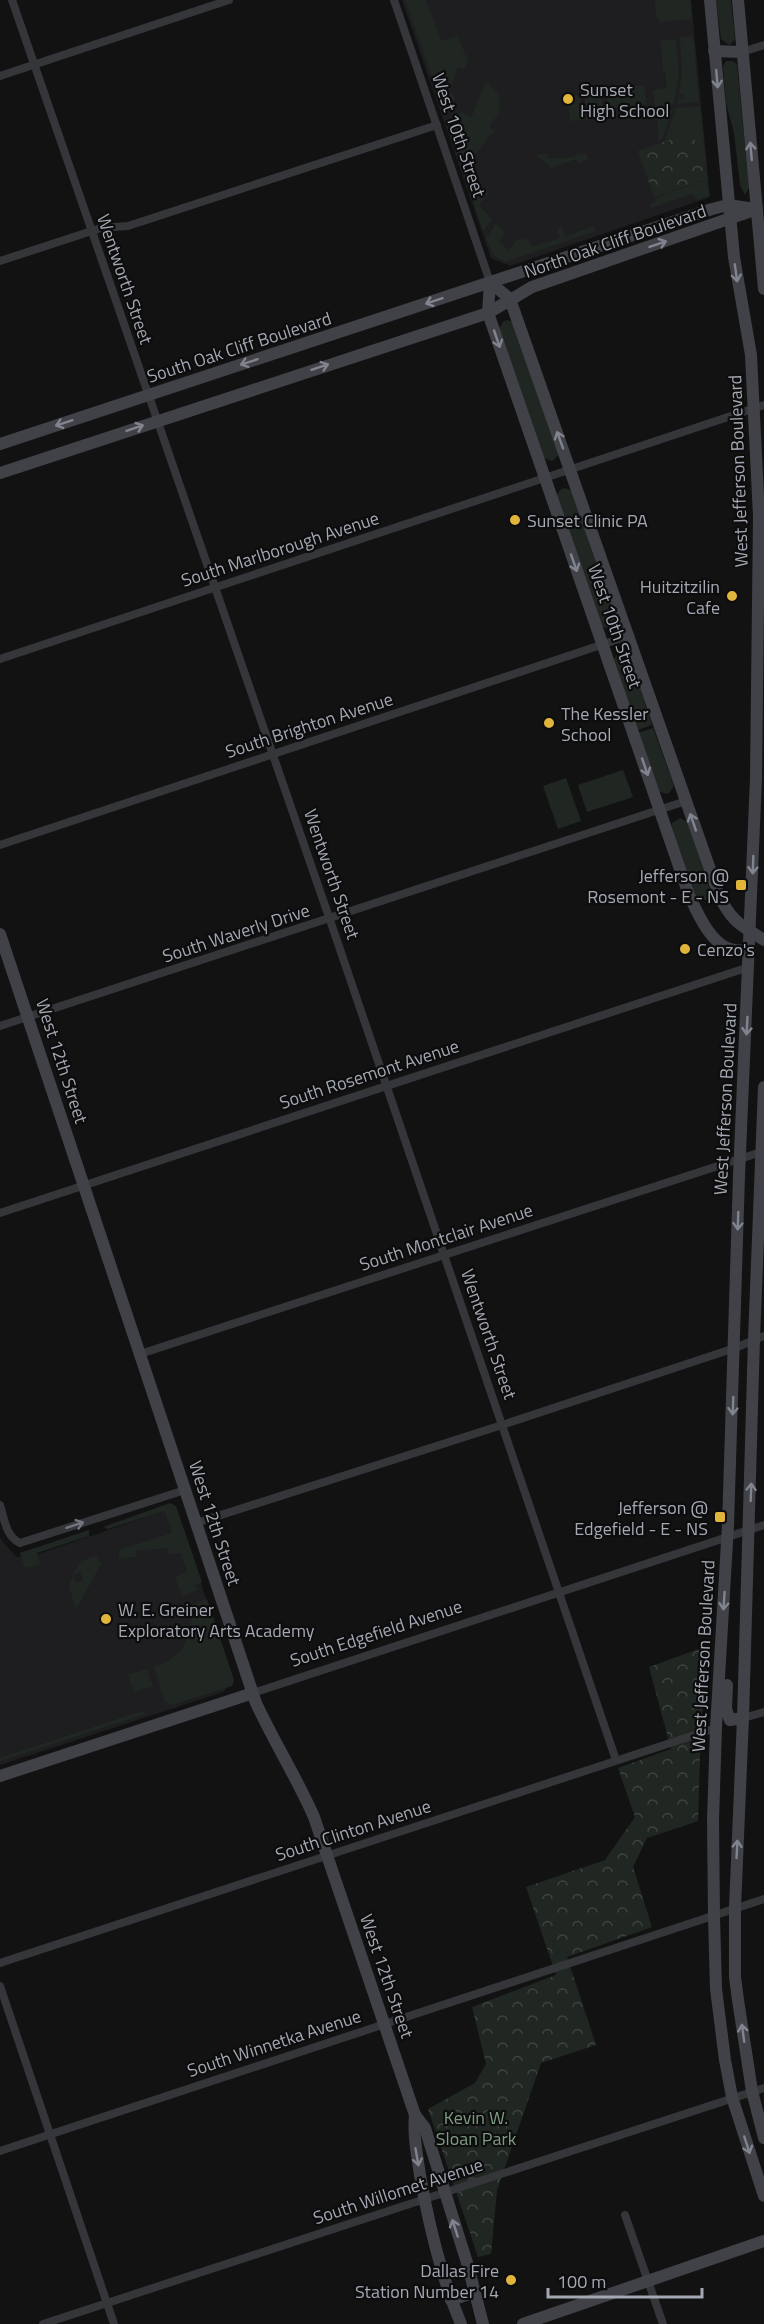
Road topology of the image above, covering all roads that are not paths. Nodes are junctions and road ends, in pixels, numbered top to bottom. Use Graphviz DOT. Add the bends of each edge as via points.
graph roads {
  1 [pos="12,0"];
  2 [pos="229,0"];
  3 [pos="394,0"];
  4 [pos="710,0"];
  5 [pos="738,0"];
  6 [pos="764,45"];
  7 [pos="714,51"];
  8 [pos="742,52"];
  9 [pos="34,64"];
  10 [pos="0,76"];
  11 [pos="437,125"];
  12 [pos="728,205"];
  13 [pos="760,208"];
  14 [pos="730,220"];
  15 [pos="91,231"];
  16 [pos="0,261"];
  17 [pos="490,282"];
  18 [pos="764,289"];
  19 [pos="510,299"];
  20 [pos="488,313"];
  21 [pos="148,396"];
  22 [pos="759,407"];
  23 [pos="156,420"];
  24 [pos="0,444"];
  25 [pos="570,470"];
  26 [pos="0,473"];
  27 [pos="545,479"];
  28 [pos="214,588"];
  29 [pos="761,594"];
  30 [pos="628,636"];
  31 [pos="603,645"];
  32 [pos="0,659"];
  33 [pos="273,754"];
  34 [pos="760,777"];
  35 [pos="686,801"];
  36 [pos="660,811"];
  37 [pos="0,845"];
  38 [pos="330,920"];
  39 [pos="750,931"];
  40 [pos="0,934"];
  41 [pos="764,940"];
  42 [pos="750,951"];
  43 [pos="749,967"];
  44 [pos="29,1017"];
  45 [pos="0,1026"];
  46 [pos="387,1086"];
  47 [pos="764,1088"];
  48 [pos="763,1152"];
  49 [pos="741,1158"];
  50 [pos="84,1186"];
  51 [pos="0,1213"];
  52 [pos="444,1254"];
  53 [pos="759,1338"];
  54 [pos="735,1348"];
  55 [pos="140,1354"];
  56 [pos="502,1425"];
  57 [pos="184,1490"];
  58 [pos="0,1505"];
  59 [pos="196,1523"];
  60 [pos="764,1525"];
  61 [pos="750,1530"];
  62 [pos="728,1537"];
  63 [pos="559,1592"];
  64 [pos="721,1643"];
  65 [pos="253,1693"];
  66 [pos="764,1712"];
  67 [pos="743,1718"];
  68 [pos="716,1728"];
  69 [pos="616,1760"];
  70 [pos="0,1776"];
  71 [pos="328,1856"];
  72 [pos="764,1899"];
  73 [pos="735,1908"];
  74 [pos="714,1916"];
  75 [pos="0,1963"];
  76 [pos="0,1986"];
  77 [pos="384,2024"];
  78 [pos="758,2089"];
  79 [pos="732,2097"];
  80 [pos="415,2115"];
  81 [pos="50,2134"];
  82 [pos="764,2138"];
  83 [pos="0,2151"];
  84 [pos="444,2193"];
  85 [pos="764,2196"];
  86 [pos="424,2199"];
  87 [pos="626,2215"];
  88 [pos="764,2241"];
  89 [pos="648,2280"];
  90 [pos="475,2292"];
  91 [pos="451,2300"];
  92 [pos="108,2303"];
  93 [pos="43,2324"];
  94 [pos="114,2324"];
  95 [pos="460,2324"];
  96 [pos="483,2324"];
  97 [pos="523,2324"];
  98 [pos="663,2324"];
  1 -- 9 [label="street, Wentworth Street"];
  2 -- 9 [label="street"];
  3 -- 11 [label="street, West 10th Street"];
  4 -- 7 [label="street, West Jefferson Boulevard"];
  5 -- 8 [label="street"];
  6 -- 8 [label="street"];
  7 -- 8 [label="street"];
  7 -- 12 [label="street, West Jefferson Boulevard, one-way"];
  13 -- 8 [label="street, one-way"];
  9 -- 10 [label="street"];
  9 -- 15 [label="street, Wentworth Street"];
  11 -- 15 [label="street" via="128,226"];
  11 -- 17 [label="street, West 10th Street"];
  12 -- 13 [label="street, North Oak Cliff Boulevard"];
  12 -- 14 [label="street, West Jefferson Boulevard"];
  12 -- 17 [label="street, North Oak Cliff Boulevard"];
  13 -- 14 [label="street, North Oak Cliff Boulevard"];
  13 -- 18 [label="street"];
  19 -- 14 [label="street, North Oak Cliff Boulevard, one-way" via="532,287"];
  14 -- 22 [label="street, West Jefferson Boulevard, one-way"];
  15 -- 16 [label="street"];
  15 -- 21 [label="street, Wentworth Street"];
  17 -- 19 [label="street"];
  17 -- 20 [label="street, West 10th Street"];
  17 -- 21 [label="street, South Oak Cliff Boulevard, one-way"];
  19 -- 20 [label="street, North Oak Cliff Boulevard"];
  25 -- 19 [label="street, West 10th Street, one-way"];
  23 -- 20 [label="street, one-way"];
  20 -- 27 [label="street, West 10th Street, one-way"];
  21 -- 23 [label="street, Wentworth Street"];
  21 -- 24 [label="street, South Oak Cliff Boulevard, one-way"];
  22 -- 25 [label="street, South Marlborough Avenue"];
  22 -- 29 [label="street, West Jefferson Boulevard"];
  26 -- 23 [label="street, one-way"];
  23 -- 28 [label="street, Wentworth Street"];
  25 -- 27 [label="street, South Marlborough Avenue"];
  25 -- 30 [label="street, West 10th Street"];
  27 -- 28 [label="street, South Marlborough Avenue"];
  27 -- 31 [label="street, West 10th Street, one-way"];
  28 -- 32 [label="street, South Marlborough Avenue"];
  28 -- 33 [label="street, Wentworth Street"];
  29 -- 34 [label="street, West Jefferson Boulevard"];
  30 -- 31 [label="street, South Brighton Avenue"];
  30 -- 35 [label="street, West 10th Street"];
  31 -- 33 [label="street, South Brighton Avenue"];
  31 -- 36 [label="street, West 10th Street, one-way"];
  33 -- 37 [label="street, South Brighton Avenue"];
  33 -- 38 [label="street, Wentworth Street"];
  34 -- 39 [label="street, West Jefferson Boulevard, one-way"];
  35 -- 36 [label="street, South Waverly Drive"];
  39 -- 35 [label="street, West 10th Street, one-way" via="726,912"];
  36 -- 38 [label="street, South Waverly Drive"];
  36 -- 42 [label="street, West 10th Street" via="689,895 705,924 724,946"];
  38 -- 44 [label="street, South Waverly Drive"];
  38 -- 46 [label="street, Wentworth Street"];
  39 -- 41 [label="street, West 10th Street"];
  39 -- 42 [label="street, West Jefferson Boulevard"];
  40 -- 44 [label="street, West 12th Street"];
  42 -- 43 [label="street, West Jefferson Boulevard"];
  43 -- 46 [label="street, South Rosemont Avenue"];
  43 -- 49 [label="street, West Jefferson Boulevard, one-way"];
  44 -- 45 [label="street, South Waverly Drive"];
  44 -- 50 [label="street, West 12th Street"];
  46 -- 50 [label="street, South Rosemont Avenue"];
  46 -- 52 [label="street, Wentworth Street"];
  47 -- 48 [label="street"];
  48 -- 49 [label="street, South Montclair Avenue"];
  48 -- 53 [label="street"];
  49 -- 52 [label="street, South Montclair Avenue"];
  49 -- 54 [label="street, West Jefferson Boulevard, one-way"];
  50 -- 51 [label="street, South Rosemont Avenue"];
  50 -- 55 [label="street, West 12th Street"];
  52 -- 55 [label="street, South Montclair Avenue"];
  52 -- 56 [label="street, Wentworth Street"];
  53 -- 54 [label="street"];
  61 -- 53 [label="street, one-way"];
  54 -- 56 [label="street"];
  54 -- 62 [label="street, West Jefferson Boulevard, one-way"];
  55 -- 57 [label="street, West 12th Street"];
  56 -- 59 [label="street"];
  56 -- 63 [label="street, Wentworth Street"];
  58 -- 57 [label="street, one-way" via="8,1531 20,1543"];
  57 -- 59 [label="street, West 12th Street"];
  59 -- 65 [label="street, West 12th Street"];
  60 -- 61 [label="street, South Edgefield Avenue"];
  61 -- 62 [label="street, South Edgefield Avenue"];
  61 -- 67 [label="street"];
  62 -- 63 [label="street, South Edgefield Avenue"];
  62 -- 64 [label="street, West Jefferson Boulevard, one-way"];
  63 -- 65 [label="street, South Edgefield Avenue"];
  63 -- 69 [label="street, Wentworth Street"];
  64 -- 67 [label="street" via="728,1659 726,1709 730,1720"];
  64 -- 68 [label="street, West Jefferson Boulevard"];
  65 -- 70 [label="street, South Edgefield Avenue"];
  65 -- 71 [label="street, West 12th Street" via="267,1728 301,1786"];
  66 -- 67 [label="street"];
  73 -- 67 [label="street, one-way"];
  68 -- 69 [label="street, South Clinton Avenue"];
  68 -- 74 [label="street, West Jefferson Boulevard"];
  69 -- 71 [label="street, South Clinton Avenue"];
  71 -- 75 [label="street, South Clinton Avenue"];
  71 -- 77 [label="street, West 12th Street"];
  72 -- 73 [label="street, South Winnetka Avenue"];
  73 -- 74 [label="street, South Winnetka Avenue"];
  78 -- 73 [label="street, one-way" via="735,1977"];
  74 -- 77 [label="street, South Winnetka Avenue"];
  74 -- 79 [label="street, West Jefferson Boulevard" via="718,2009"];
  76 -- 81 [label="street"];
  77 -- 80 [label="street, West 12th Street"];
  77 -- 81 [label="street, South Winnetka Avenue"];
  78 -- 79 [label="street, South Willomet Avenue"];
  78 -- 82 [label="street"];
  79 -- 84 [label="street, South Willomet Avenue"];
  79 -- 85 [label="street, West Jefferson Boulevard, one-way"];
  80 -- 84 [label="street, West 12th Street" via="425,2128"];
  80 -- 86 [label="street, West 12th Street, one-way" via="413,2133"];
  81 -- 83 [label="street, South Winnetka Avenue"];
  81 -- 92 [label="street"];
  84 -- 86 [label="street, South Willomet Avenue"];
  90 -- 84 [label="street, West 12th Street, one-way"];
  86 -- 91 [label="street, West 12th Street"];
  86 -- 92 [label="street, South Willomet Avenue"];
  87 -- 89 [label="street"];
  88 -- 89 [label="street"];
  89 -- 97 [label="street"];
  89 -- 98 [label="street"];
  90 -- 91 [label="street"];
  90 -- 96 [label="street, West 12th Street"];
  91 -- 95 [label="street, West 12th Street"];
  92 -- 93 [label="street, South Willomet Avenue"];
  92 -- 94 [label="street"];
}
